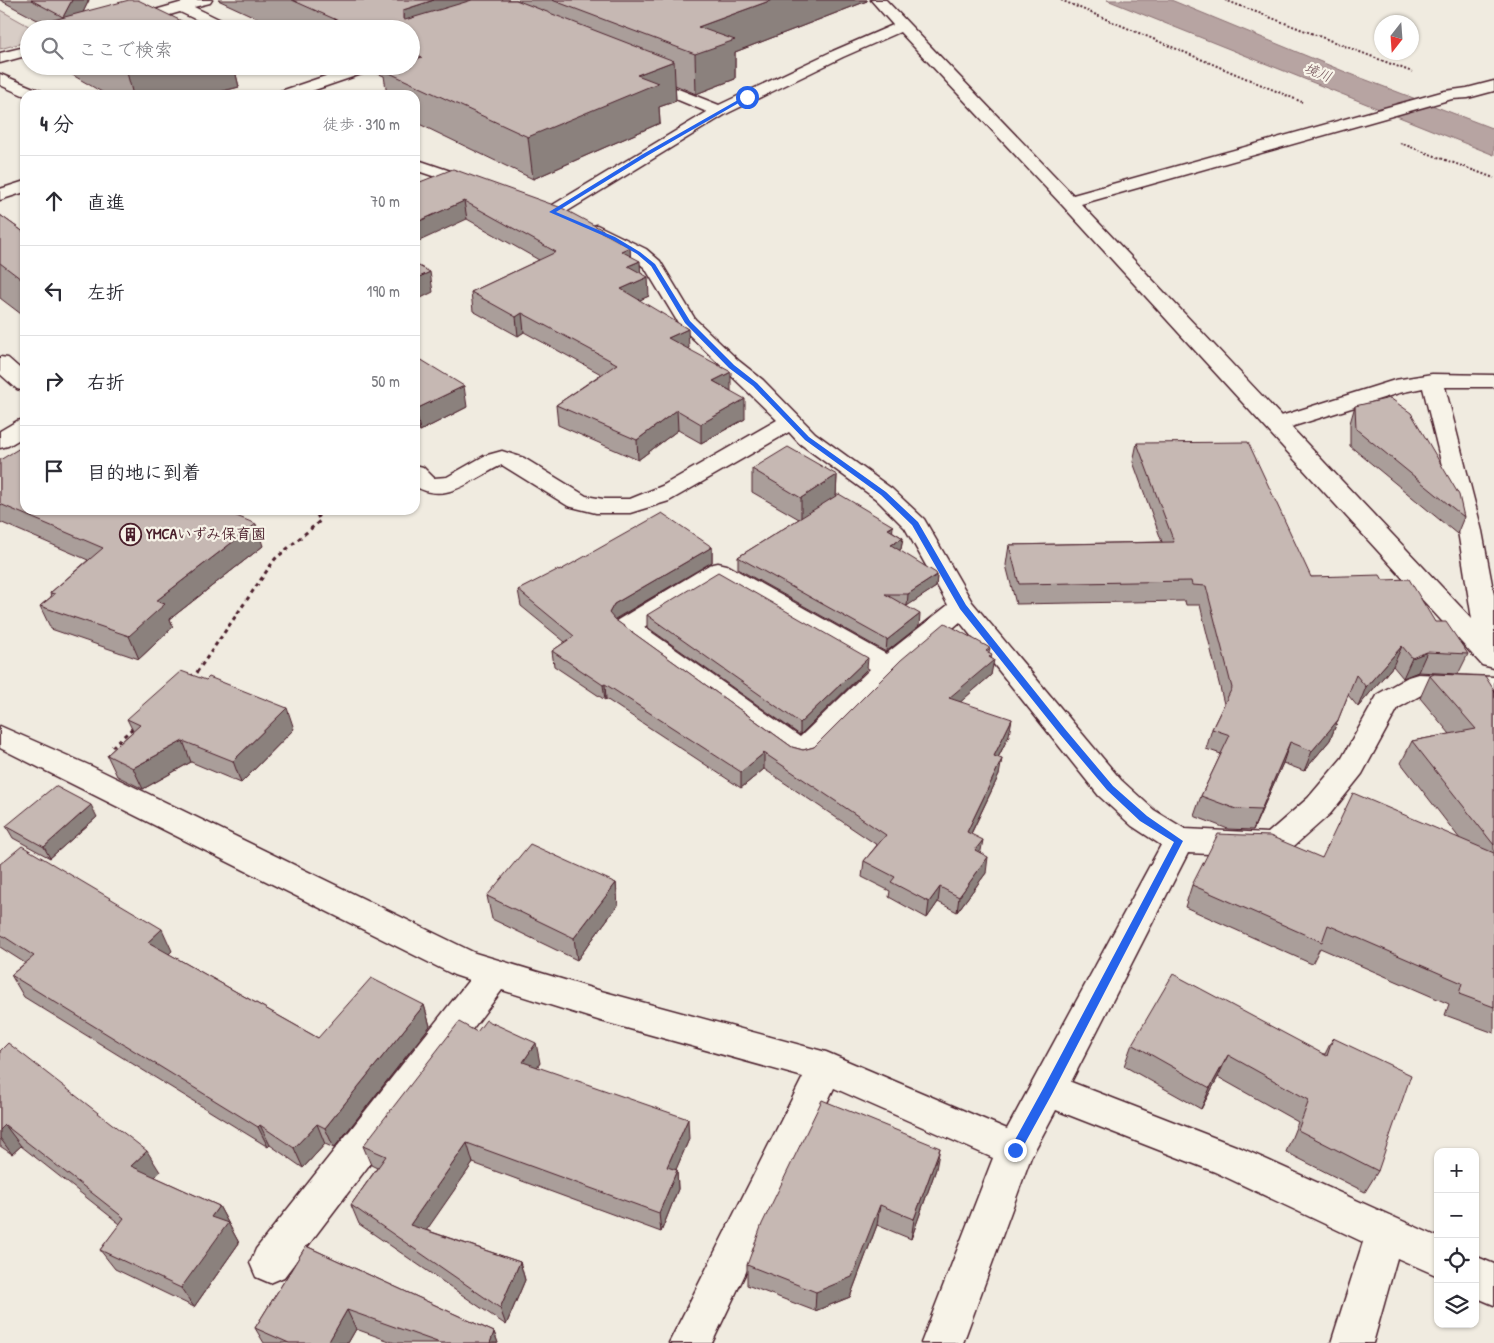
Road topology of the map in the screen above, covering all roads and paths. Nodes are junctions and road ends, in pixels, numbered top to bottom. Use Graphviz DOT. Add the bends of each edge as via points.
graph roads {
  1 [pos="206,0"];
  2 [pos="878,0"];
  3 [pos="1061,0"];
  4 [pos="1224,0"];
  5 [pos="182,6"];
  6 [pos="135,20"];
  7 [pos="210,20"];
  8 [pos="902,26"];
  9 [pos="20,52"];
  10 [pos="0,58"];
  11 [pos="325,75"];
  12 [pos="345,75"];
  13 [pos="630,75"];
  14 [pos="0,79"];
  15 [pos="333,79"];
  16 [pos="1494,86"];
  17 [pos="25,90"];
  18 [pos="299,90"];
  19 [pos="1468,93"];
  20 [pos="720,112"];
  21 [pos="1356,122"];
  22 [pos="420,166"];
  23 [pos="1494,178"];
  24 [pos="20,188"];
  25 [pos="497,193"];
  26 [pos="0,196"];
  27 [pos="1069,202"];
  28 [pos="0,363"];
  29 [pos="20,380"];
  30 [pos="1432,380"];
  31 [pos="1494,381"];
  32 [pos="790,422"];
  33 [pos="1275,424"];
  34 [pos="20,429"];
  35 [pos="0,441"];
  36 [pos="420,477"];
  37 [pos="317,515"];
  38 [pos="962,607"];
  39 [pos="1493,659"];
  40 [pos="888,667"];
  41 [pos="189,678"];
  42 [pos="1494,687"];
  43 [pos="139,723"];
  44 [pos="0,736"];
  45 [pos="81,774"];
  46 [pos="1179,841"];
  47 [pos="495,974"];
  48 [pos="826,1068"];
  49 [pos="1048,1090"];
  50 [pos="1015,1150"];
  51 [pos="1385,1232"];
  52 [pos="1434,1256"];
  53 [pos="270,1262"];
  54 [pos="1479,1278"];
  55 [pos="1494,1285"];
  56 [pos="690,1343"];
  57 [pos="942,1343"];
  58 [pos="1352,1343"];
  1 -- 5 [label="street"];
  2 -- 8 [label="street"];
  3 -- 21 [label="path"];
  4 -- 19 [label="path"];
  5 -- 6 [label="street"];
  5 -- 7 [label="street"];
  8 -- 20 [label="street"];
  8 -- 27 [label="street"];
  9 -- 10 [label="street"];
  11 -- 15 [label="street"];
  12 -- 15 [label="street"];
  13 -- 20 [label="street"];
  14 -- 17 [label="street"];
  15 -- 18 [label="street"];
  16 -- 19 [label="street"];
  19 -- 21 [label="street" via="1451,94"];
  20 -- 32 [label="street" via="542,209 613,238 653,265 687,322"];
  21 -- 23 [label="path"];
  21 -- 27 [label="street"];
  22 -- 25 [label="street"];
  24 -- 26 [label="street"];
  27 -- 33 [label="street"];
  28 -- 29 [label="street"];
  30 -- 31 [label="street"];
  30 -- 33 [label="street" via="1371,394"];
  30 -- 39 [label="street" via="1470,531"];
  32 -- 36 [label="street" via="656,498 629,506 578,502 519,463 504,457 486,462 455,483 442,486 426,483"];
  32 -- 38 [label="street" via="884,494 915,524"];
  33 -- 39 [label="street"];
  34 -- 35 [label="street"];
  37 -- 41 [label="path" via="320,521 275,558 197,672"];
  38 -- 40 [label="street"];
  38 -- 46 [label="street" via="1110,788 1143,818"];
  40 -- 40 [label="street" via="802,753 625,627 718,571"];
  42 -- 46 [label="street" via="1418,684 1388,701 1352,766 1319,806 1274,845"];
  43 -- 45 [label="path"];
  44 -- 45 [label="street"];
  45 -- 47 [label="street" via="466,965"];
  46 -- 49 [label="street"];
  47 -- 48 [label="street"];
  47 -- 53 [label="street"];
  48 -- 50 [label="street"];
  48 -- 56 [label="street"];
  49 -- 50 [label="street"];
  49 -- 51 [label="street" via="1228,1160"];
  50 -- 57 [label="street"];
  51 -- 52 [label="street"];
  51 -- 58 [label="street"];
  54 -- 55 [label="street"];
}
